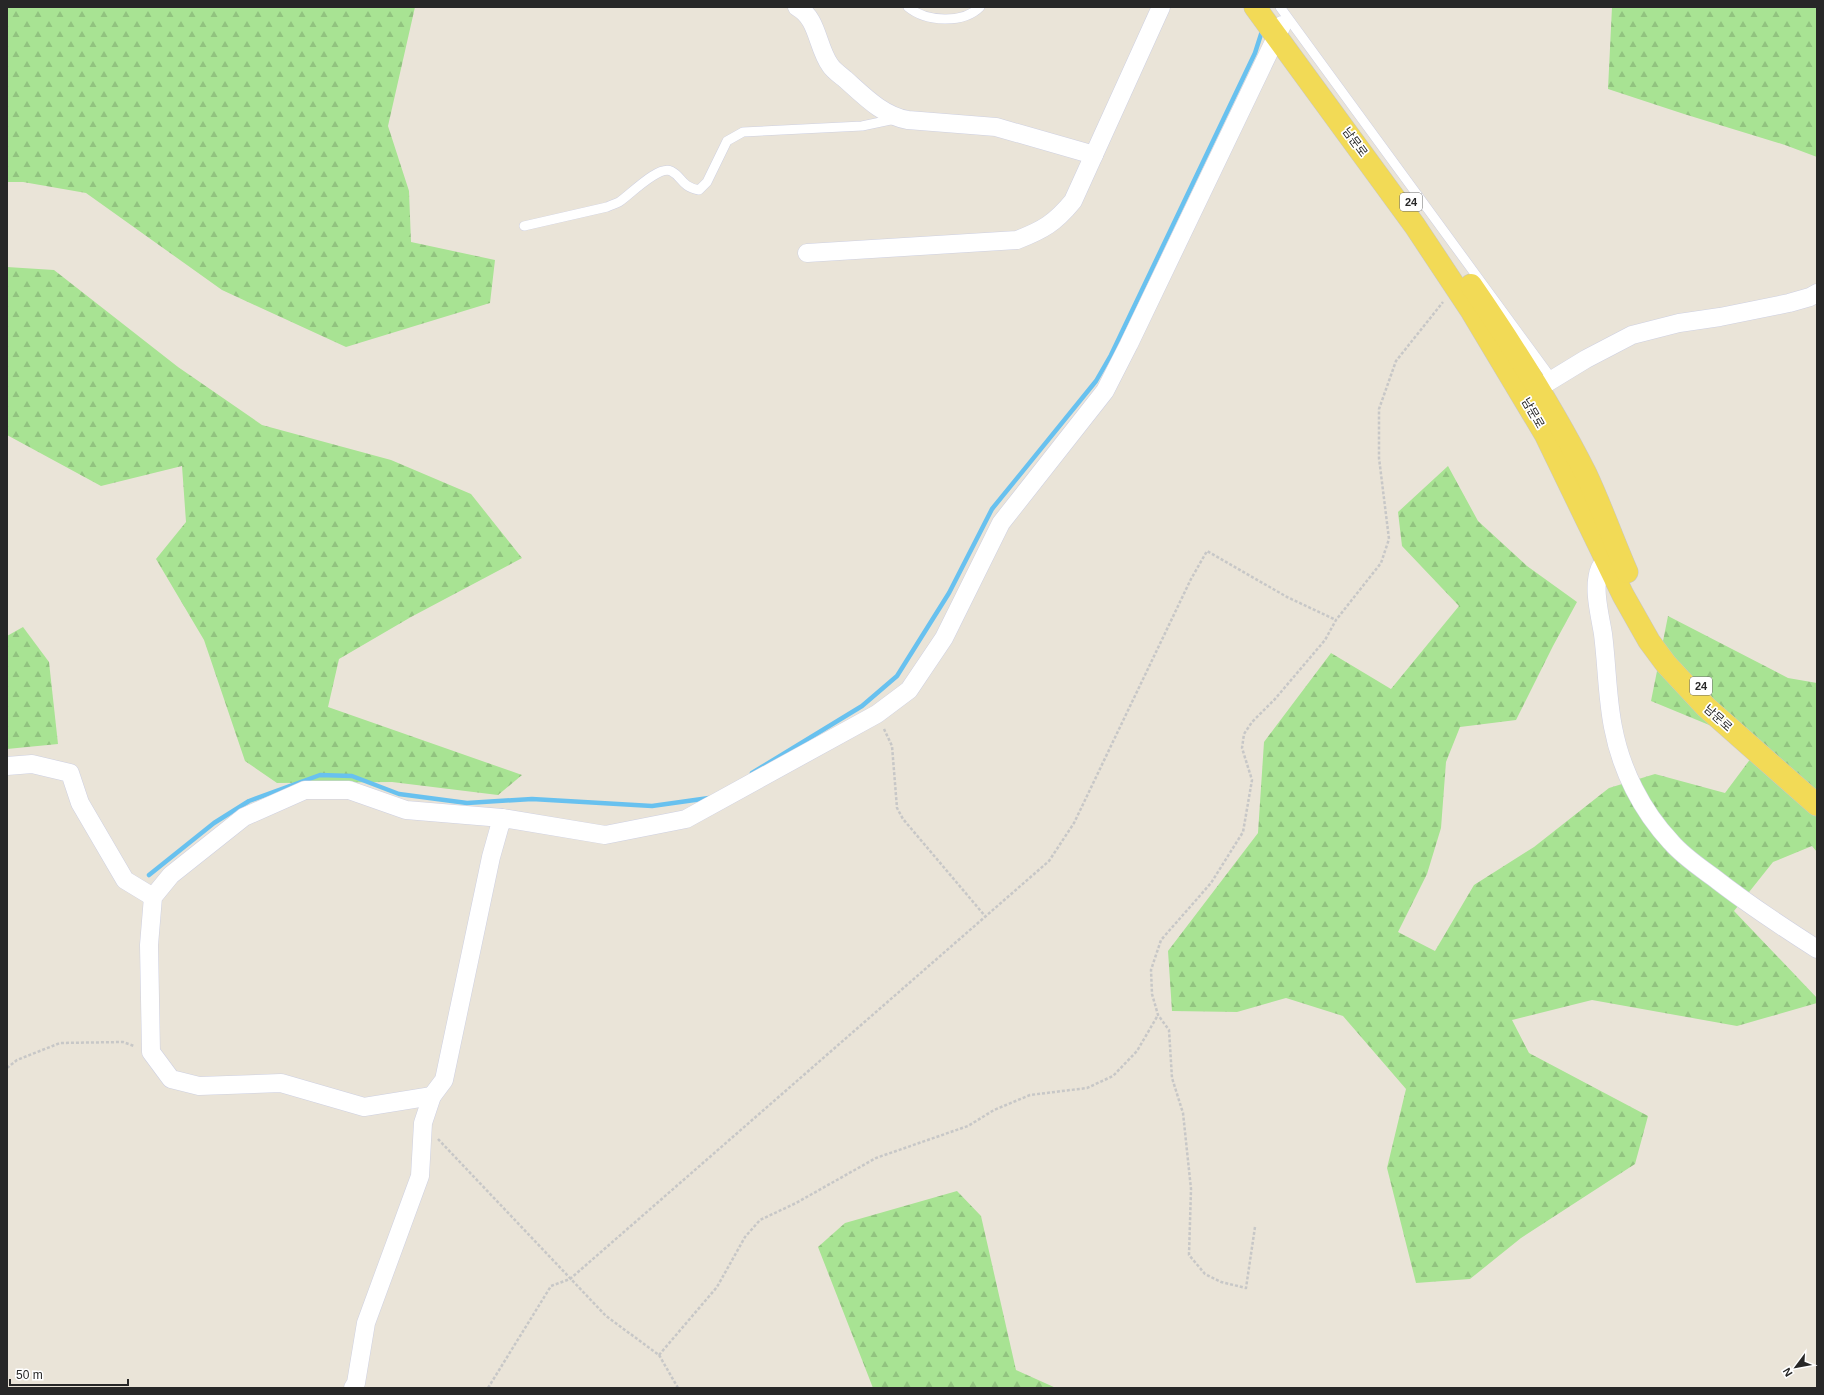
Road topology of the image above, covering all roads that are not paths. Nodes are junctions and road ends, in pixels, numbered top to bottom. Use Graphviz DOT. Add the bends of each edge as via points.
graph roads {
  1 [pos="797,7"];
  2 [pos="908,7"];
  3 [pos="980,7"];
  4 [pos="1161,7"];
  5 [pos="1271,18"];
  6 [pos="898,118"];
  7 [pos="1094,155"];
  8 [pos="524,226"];
  9 [pos="807,253"];
  10 [pos="1817,293"];
  11 [pos="1538,388"];
  12 [pos="1613,557"];
  13 [pos="7,766"];
  14 [pos="1817,791"];
  15 [pos="1817,804"];
  16 [pos="502,818"];
  17 [pos="153,897"];
  18 [pos="1817,950"];
  19 [pos="432,1096"];
  20 [pos="353,1388"];
  1 -- 6 [label="street" via="810,19 830,65 868,99"];
  2 -- 3 [label="lane" via="916,14 942,19 964,17"];
  4 -- 7 [label="street"];
  5 -- 11 [label="main road, 남문로 / 24" via="1456,286"];
  5 -- 11 [label="main road, 남문로 / 24" via="1465,275"];
  5 -- 16 [label="street" via="1130,344 1105,391 1001,523 944,638 910,690 877,714 686,819 605,835"];
  6 -- 7 [label="street" via="996,127"];
  6 -- 8 [label="lane" via="862,126 743,132 727,141 707,182 699,190 688,188 672,171 665,170 643,182 619,202 607,207"];
  7 -- 9 [label="street" via="1073,200 1061,215 1042,230 1017,240"];
  10 -- 11 [label="street" via="1789,303 1678,323 1632,335"];
  11 -- 12 [label="main road, 남문로 / 24" via="1586,476"];
  12 -- 14 [label="main road, 남문로 / 24" via="1675,656 1733,718"];
  12 -- 15 [label="main road, 남문로 / 24" via="1638,623 1679,679 1706,707"];
  12 -- 18 [label="street" via="1600,567 1597,579 1598,600 1612,721 1626,772 1635,791 1671,843 1738,896"];
  13 -- 17 [label="street" via="32,764 70,773 80,803 126,880"];
  16 -- 17 [label="street" via="406,810 349,790 305,790 244,817 171,875"];
  16 -- 19 [label="street" via="491,857 444,1080"];
  17 -- 19 [label="street" via="148,945 152,1052 171,1079 199,1086 281,1083 364,1107"];
  19 -- 20 [label="street" via="423,1123 420,1176 366,1323 356,1384"];
}
